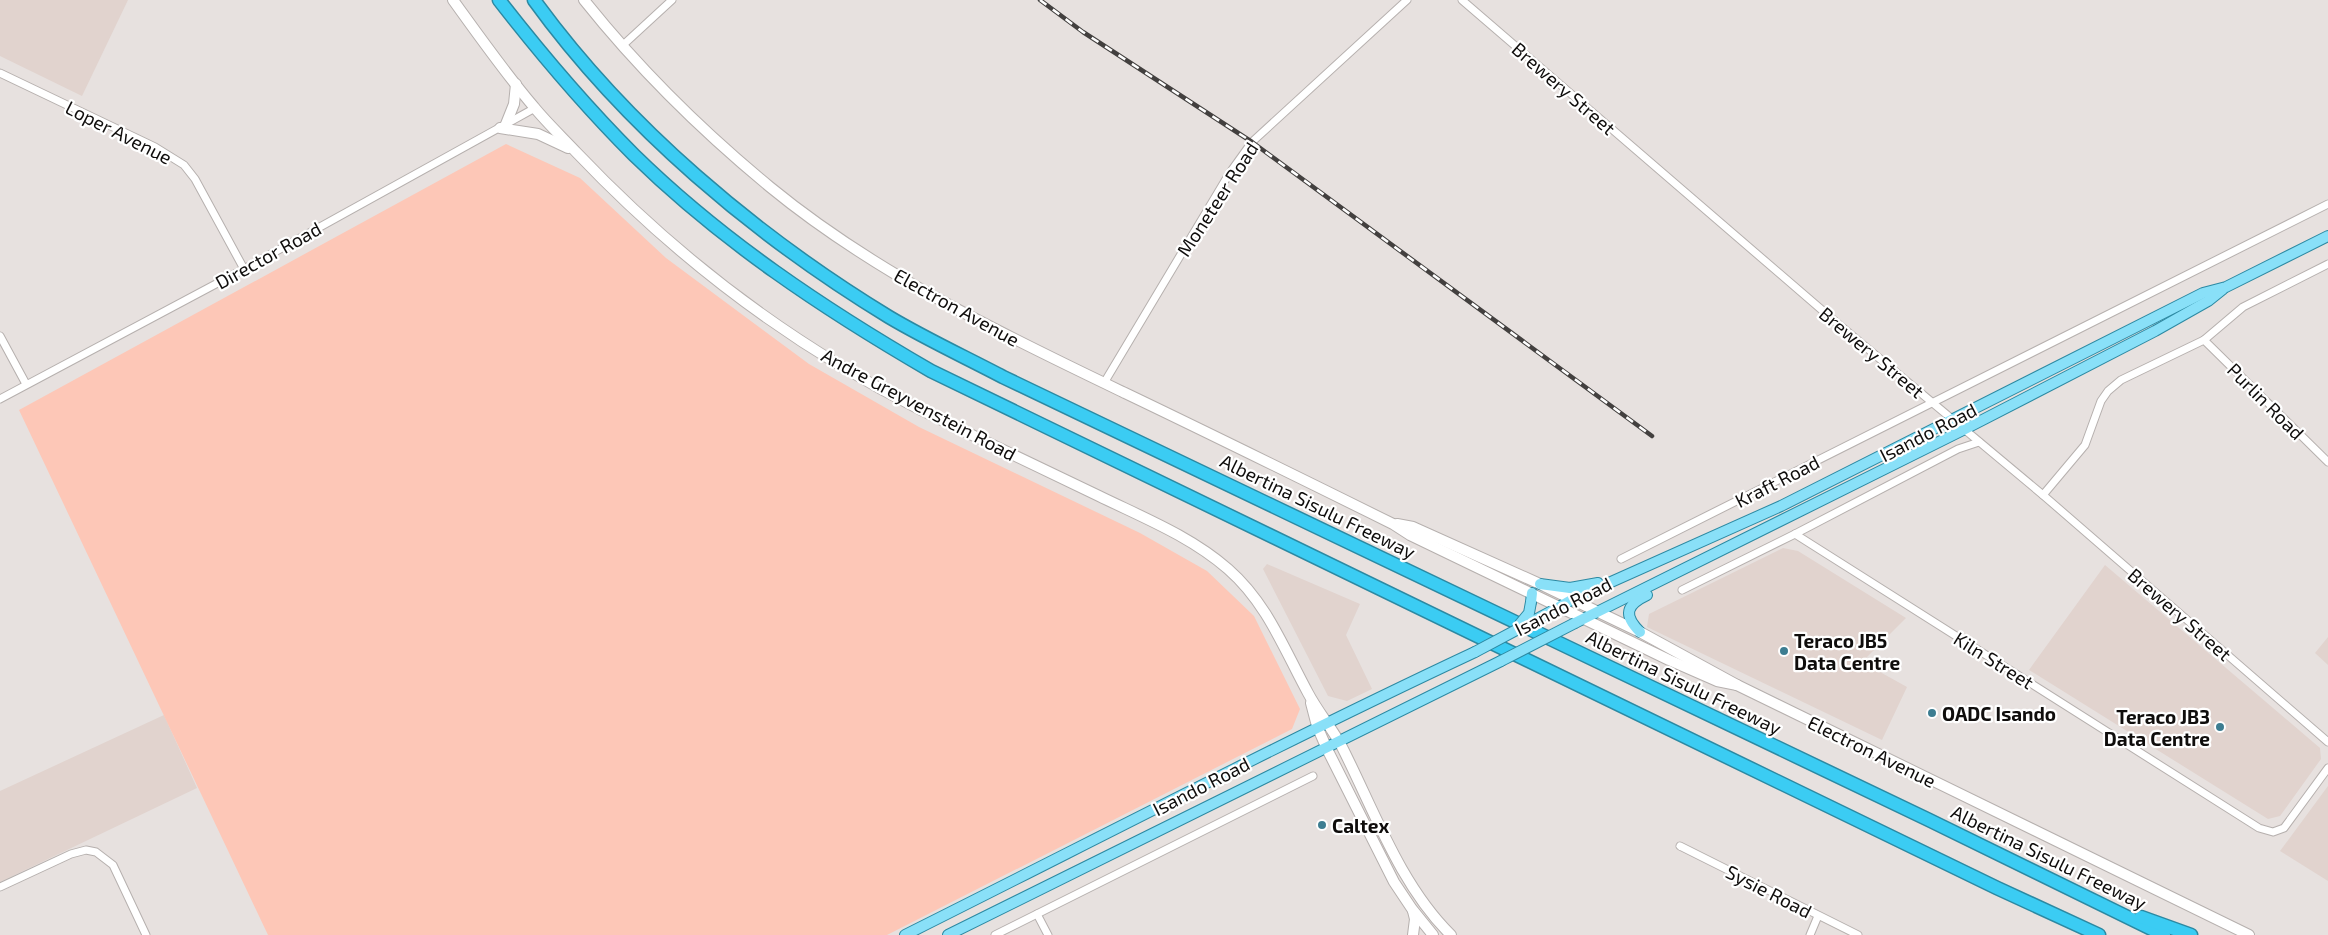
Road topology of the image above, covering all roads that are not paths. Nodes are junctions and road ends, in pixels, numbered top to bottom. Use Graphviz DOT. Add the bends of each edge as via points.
graph roads {
  1 [pos="453,0"];
  2 [pos="499,0"];
  3 [pos="534,0"];
  4 [pos="584,0"];
  5 [pos="672,0"];
  6 [pos="1407,0"];
  7 [pos="1462,0"];
  8 [pos="622,46"];
  9 [pos="0,73"];
  10 [pos="516,84"];
  11 [pos="535,108"];
  12 [pos="503,126"];
  13 [pos="578,154"];
  14 [pos="2328,204"];
  15 [pos="2328,236"];
  16 [pos="2328,264"];
  17 [pos="244,269"];
  18 [pos="2226,287"];
  19 [pos="0,336"];
  20 [pos="2204,340"];
  21 [pos="1104,383"];
  22 [pos="26,384"];
  23 [pos="0,399"];
  24 [pos="1932,403"];
  25 [pos="1952,419"];
  26 [pos="1965,429"];
  27 [pos="1979,442"];
  28 [pos="2328,462"];
  29 [pos="2043,496"];
  30 [pos="1795,534"];
  31 [pos="1456,552"];
  32 [pos="1621,559"];
  33 [pos="1666,578"];
  34 [pos="1617,579"];
  35 [pos="1540,584"];
  36 [pos="1682,590"];
  37 [pos="1531,597"];
  38 [pos="1573,599"];
  39 [pos="1555,609"];
  40 [pos="1597,612"];
  41 [pos="1579,621"];
  42 [pos="1513,631"];
  43 [pos="1640,632"];
  44 [pos="1737,685"];
  45 [pos="1310,697"];
  46 [pos="1328,721"];
  47 [pos="1318,726"];
  48 [pos="1340,742"];
  49 [pos="2328,742"];
  50 [pos="1327,748"];
  51 [pos="2328,768"];
  52 [pos="1313,776"];
  53 [pos="1680,846"];
  54 [pos="0,887"];
  55 [pos="2099,902"];
  56 [pos="1412,909"];
  57 [pos="2043,910"];
  58 [pos="1037,914"];
  59 [pos="1818,916"];
  60 [pos="146,935"];
  61 [pos="905,935"];
  62 [pos="948,935"];
  63 [pos="995,935"];
  64 [pos="1048,935"];
  65 [pos="1413,935"];
  66 [pos="1433,935"];
  67 [pos="1451,935"];
  68 [pos="1810,935"];
  69 [pos="1858,935"];
  70 [pos="2078,935"];
  71 [pos="2098,935"];
  72 [pos="2164,935"];
  73 [pos="2191,935"];
  74 [pos="2250,935"];
  1 -- 10 [label="main road, Andre Greyvenstein Road"];
  2 -- 57 [label="highway" via="545,59 634,156 750,254 860,330 940,375"];
  3 -- 55 [label="highway, Albertina Sisulu Freeway" via="602,82 676,157 805,262 890,318 1003,377"];
  4 -- 8 [label="main road, Electron Avenue"];
  5 -- 8 [label="street"];
  6 -- 21 [label="street, Moneteer Road" via="1252,142 1229,174"];
  7 -- 24 [label="street, Brewery Street"];
  8 -- 21 [label="main road, Electron Avenue" via="700,127 771,188 826,228 882,266 954,308"];
  9 -- 17 [label="street, Loper Avenue" via="155,146 184,165 195,179"];
  10 -- 11 [label="main road, Andre Greyvenstein Road"];
  10 -- 12 [label="main road" via="514,104"];
  11 -- 12 [label="street, Director Road"];
  11 -- 13 [label="main road, Andre Greyvenstein Road"];
  12 -- 13 [label="main road" via="538,134"];
  12 -- 17 [label="street, Director Road"];
  13 -- 45 [label="main road, Andre Greyvenstein Road" via="634,210 684,253 800,339 918,408 1159,525 1206,552 1233,574 1259,604 1282,640"];
  14 -- 24 [label="street, Isando Road"];
  15 -- 18 [label="main road, Isando Road"];
  16 -- 20 [label="street" via="2243,308"];
  17 -- 22 [label="street, Director Road"];
  18 -- 25 [label="main road, Isando Road" via="2203,293"];
  18 -- 26 [label="main road, Isando Road" via="2155,331"];
  19 -- 22 [label="street"];
  20 -- 28 [label="street, Purlin Road"];
  20 -- 29 [label="street" via="2121,380 2108,391 2097,410 2085,445"];
  21 -- 31 [label="main road, Electron Avenue" via="1393,524 1413,527"];
  22 -- 23 [label="street, Director Road"];
  24 -- 25 [label="street, Brewery Street"];
  24 -- 32 [label="street, Kraft Road"];
  25 -- 26 [label="street, Brewery Street"];
  25 -- 34 [label="main road, Isando Road" via="1765,513"];
  26 -- 27 [label="street, Brewery Street"];
  26 -- 33 [label="main road, Isando Road"];
  27 -- 29 [label="street, Brewery Street"];
  27 -- 30 [label="street" via="1958,449"];
  29 -- 49 [label="street, Brewery Street"];
  30 -- 36 [label="street"];
  30 -- 51 [label="street, Kiln Street" via="2264,830 2277,832 2284,828"];
  31 -- 35 [label="main road, Electron Avenue"];
  31 -- 37 [label="main road, Electron Avenue"];
  33 -- 40 [label="main road, Isando Road"];
  33 -- 43 [label="main road" via="1662,586 1637,600 1629,609 1629,619"];
  34 -- 35 [label="main road" via="1570,588"];
  34 -- 38 [label="main road, Isando Road"];
  35 -- 38 [label="main road, Electron Avenue"];
  37 -- 39 [label="main road, Electron Avenue"];
  37 -- 42 [label="main road, bridge" via="1529,613"];
  38 -- 39 [label="main road, Isando Road"];
  38 -- 40 [label="main road, Electron Avenue"];
  39 -- 41 [label="main road, Electron Avenue"];
  39 -- 42 [label="main road, Isando Road, bridge"];
  40 -- 41 [label="main road, Isando Road"];
  40 -- 43 [label="main road, Electron Avenue"];
  41 -- 44 [label="main road, Electron Avenue" via="1717,681"];
  41 -- 48 [label="main road, Isando Road, bridge"];
  42 -- 46 [label="main road, Isando Road, bridge"];
  43 -- 44 [label="main road, Electron Avenue"];
  44 -- 74 [label="main road, Electron Avenue"];
  45 -- 46 [label="main road, Andre Greyvenstein Road"];
  45 -- 47 [label="main road, Andre Greyvenstein Road"];
  46 -- 47 [label="main road, Isando Road"];
  46 -- 48 [label="main road, Andre Greyvenstein Road"];
  47 -- 50 [label="main road, Andre Greyvenstein Road"];
  47 -- 61 [label="main road, Isando Road"];
  48 -- 50 [label="main road, Isando Road"];
  48 -- 67 [label="main road, Andre Greyvenstein Road" via="1412,885"];
  50 -- 56 [label="main road, Andre Greyvenstein Road" via="1394,882"];
  50 -- 62 [label="main road, Isando Road"];
  52 -- 58 [label="street"];
  53 -- 59 [label="street, Sysie Road"];
  54 -- 60 [label="street" via="71,854 86,850 96,852 113,866"];
  55 -- 72 [label="highway, Albertina Sisulu Freeway"];
  55 -- 73 [label="highway"];
  56 -- 65 [label="main road" via="1415,919"];
  56 -- 66 [label="main road, Andre Greyvenstein Road"];
  57 -- 70 [label="highway" via="2061,926"];
  57 -- 71 [label="highway"];
  58 -- 63 [label="street"];
  58 -- 64 [label="street"];
  59 -- 68 [label="street"];
  59 -- 69 [label="street, Sysie Road"];
}
